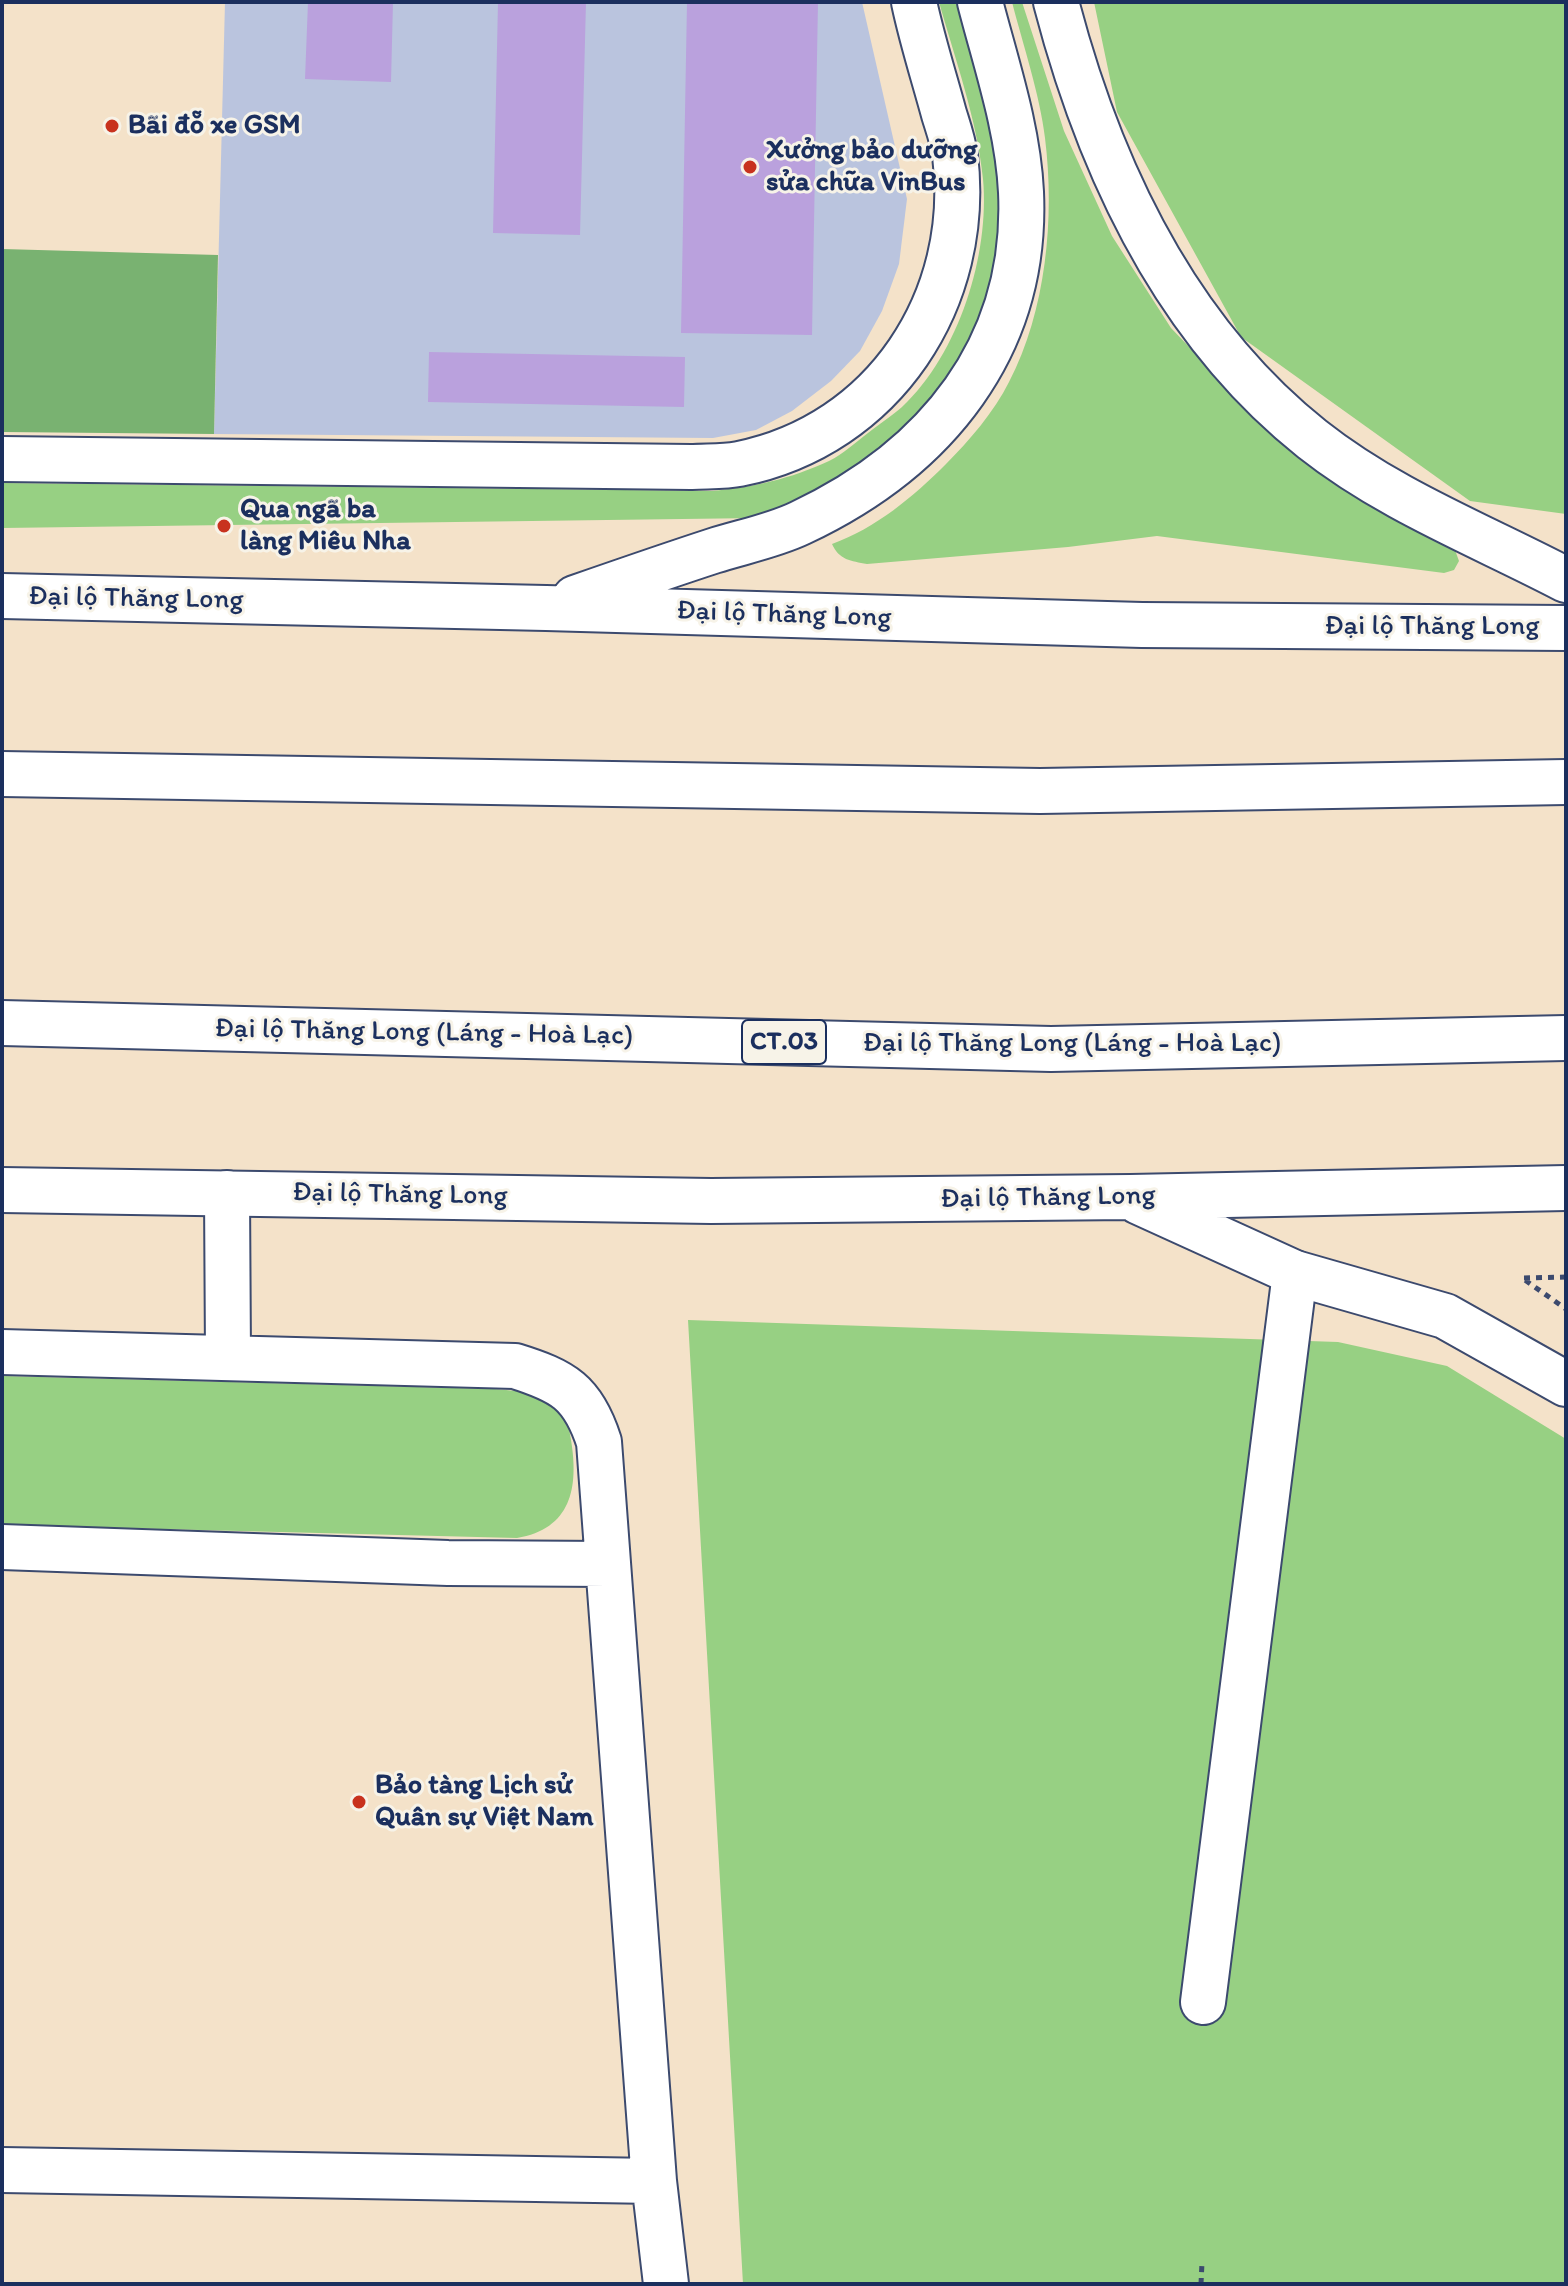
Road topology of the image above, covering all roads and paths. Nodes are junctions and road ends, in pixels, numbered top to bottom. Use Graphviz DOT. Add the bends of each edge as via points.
graph roads {
  1 [pos="914,2"];
  2 [pos="980,2"];
  3 [pos="1056,2"];
  4 [pos="2,459"];
  5 [pos="1566,580"];
  6 [pos="2,596"];
  7 [pos="546,608"];
  8 [pos="1566,628"];
  9 [pos="2,774"];
  10 [pos="1566,782"];
  11 [pos="2,1023"];
  12 [pos="1566,1038"];
  13 [pos="1566,1188"];
  14 [pos="2,1190"];
  15 [pos="227,1193"];
  16 [pos="1130,1197"];
  17 [pos="1295,1273"];
  18 [pos="1566,1277"];
  19 [pos="1566,1309"];
  20 [pos="2,1352"];
  21 [pos="228,1357"];
  22 [pos="1566,1384"];
  23 [pos="2,1547"];
  24 [pos="608,1564"];
  25 [pos="1203,2002"];
  26 [pos="2,2170"];
  27 [pos="654,2181"];
  28 [pos="1202,2262"];
  29 [pos="666,2284"];
  30 [pos="1201,2284"];
  1 -- 4 [label="main road" via="955,153 955,234 947,273 934,309 894,371 846,419 810,438 738,464 691,467"];
  2 -- 7 [label="main road" via="1009,114 1021,191 1018,268 1001,327 970,385 940,424 901,459 855,494 797,525"];
  3 -- 5 [label="main road" via="1095,129 1155,254 1208,332 1259,392 1313,440 1382,486 1459,530"];
  6 -- 7 [label="main road, Đại lộ Thăng Long"];
  7 -- 8 [label="main road, Đại lộ Thăng Long" via="1142,625"];
  9 -- 10 [label="main road" via="1040,791"];
  11 -- 12 [label="main road, Đại lộ Thăng Long (Láng - Hoà Lạc) / CT.03" via="1051,1049"];
  13 -- 16 [label="main road, Đại lộ Thăng Long"];
  14 -- 15 [label="main road, Đại lộ Thăng Long"];
  15 -- 16 [label="main road, Đại lộ Thăng Long" via="711,1201"];
  15 -- 21 [label="main road"];
  16 -- 17 [label="main road"];
  17 -- 22 [label="main road" via="1445,1316"];
  17 -- 25 [label="main road"];
  18 -- 19 [label="path" via="1522,1278"];
  20 -- 21 [label="main road"];
  21 -- 24 [label="main road" via="515,1366 548,1376 571,1391 591,1417 599,1442"];
  23 -- 24 [label="main road"];
  24 -- 27 [label="main road"];
  26 -- 27 [label="main road"];
  27 -- 29 [label="main road"];
  28 -- 30 [label="path"];
}
